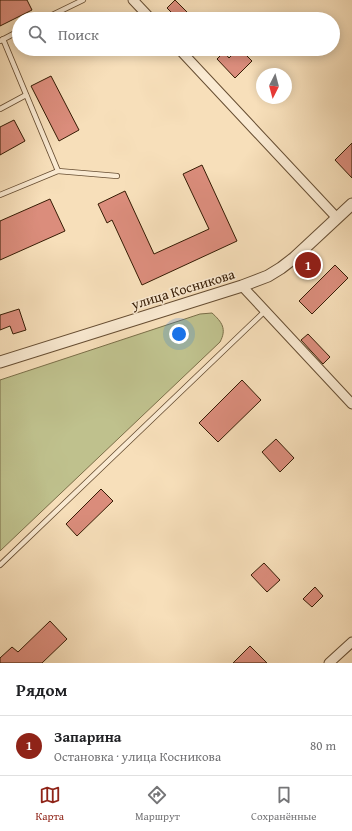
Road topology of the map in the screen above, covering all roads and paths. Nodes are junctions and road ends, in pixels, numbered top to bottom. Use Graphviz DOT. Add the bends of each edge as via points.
graph roads {
  1 [pos="83,0"];
  2 [pos="133,0"];
  3 [pos="58,12"];
  4 [pos="144,12"];
  5 [pos="12,35"];
  6 [pos="2,40"];
  7 [pos="186,56"];
  8 [pos="26,95"];
  9 [pos="0,108"];
  10 [pos="58,171"];
  11 [pos="117,176"];
  12 [pos="0,195"];
  13 [pos="352,204"];
  14 [pos="337,218"];
  15 [pos="242,286"];
  16 [pos="264,311"];
  17 [pos="0,362"];
  18 [pos="352,404"];
  19 [pos="0,565"];
  20 [pos="352,642"];
  21 [pos="329,663"];
  1 -- 3 [label="lane"];
  2 -- 4 [label="street"];
  5 -- 6 [label="lane"];
  6 -- 8 [label="lane"];
  7 -- 14 [label="street"];
  8 -- 9 [label="lane"];
  8 -- 10 [label="lane"];
  10 -- 11 [label="lane"];
  10 -- 12 [label="lane"];
  13 -- 14 [label="street, улица Косникова"];
  14 -- 15 [label="street, улица Косникова" via="281,268"];
  15 -- 16 [label="street"];
  15 -- 17 [label="street, улица Косникова"];
  16 -- 18 [label="street"];
  16 -- 19 [label="lane"];
  20 -- 21 [label="street"];
}
